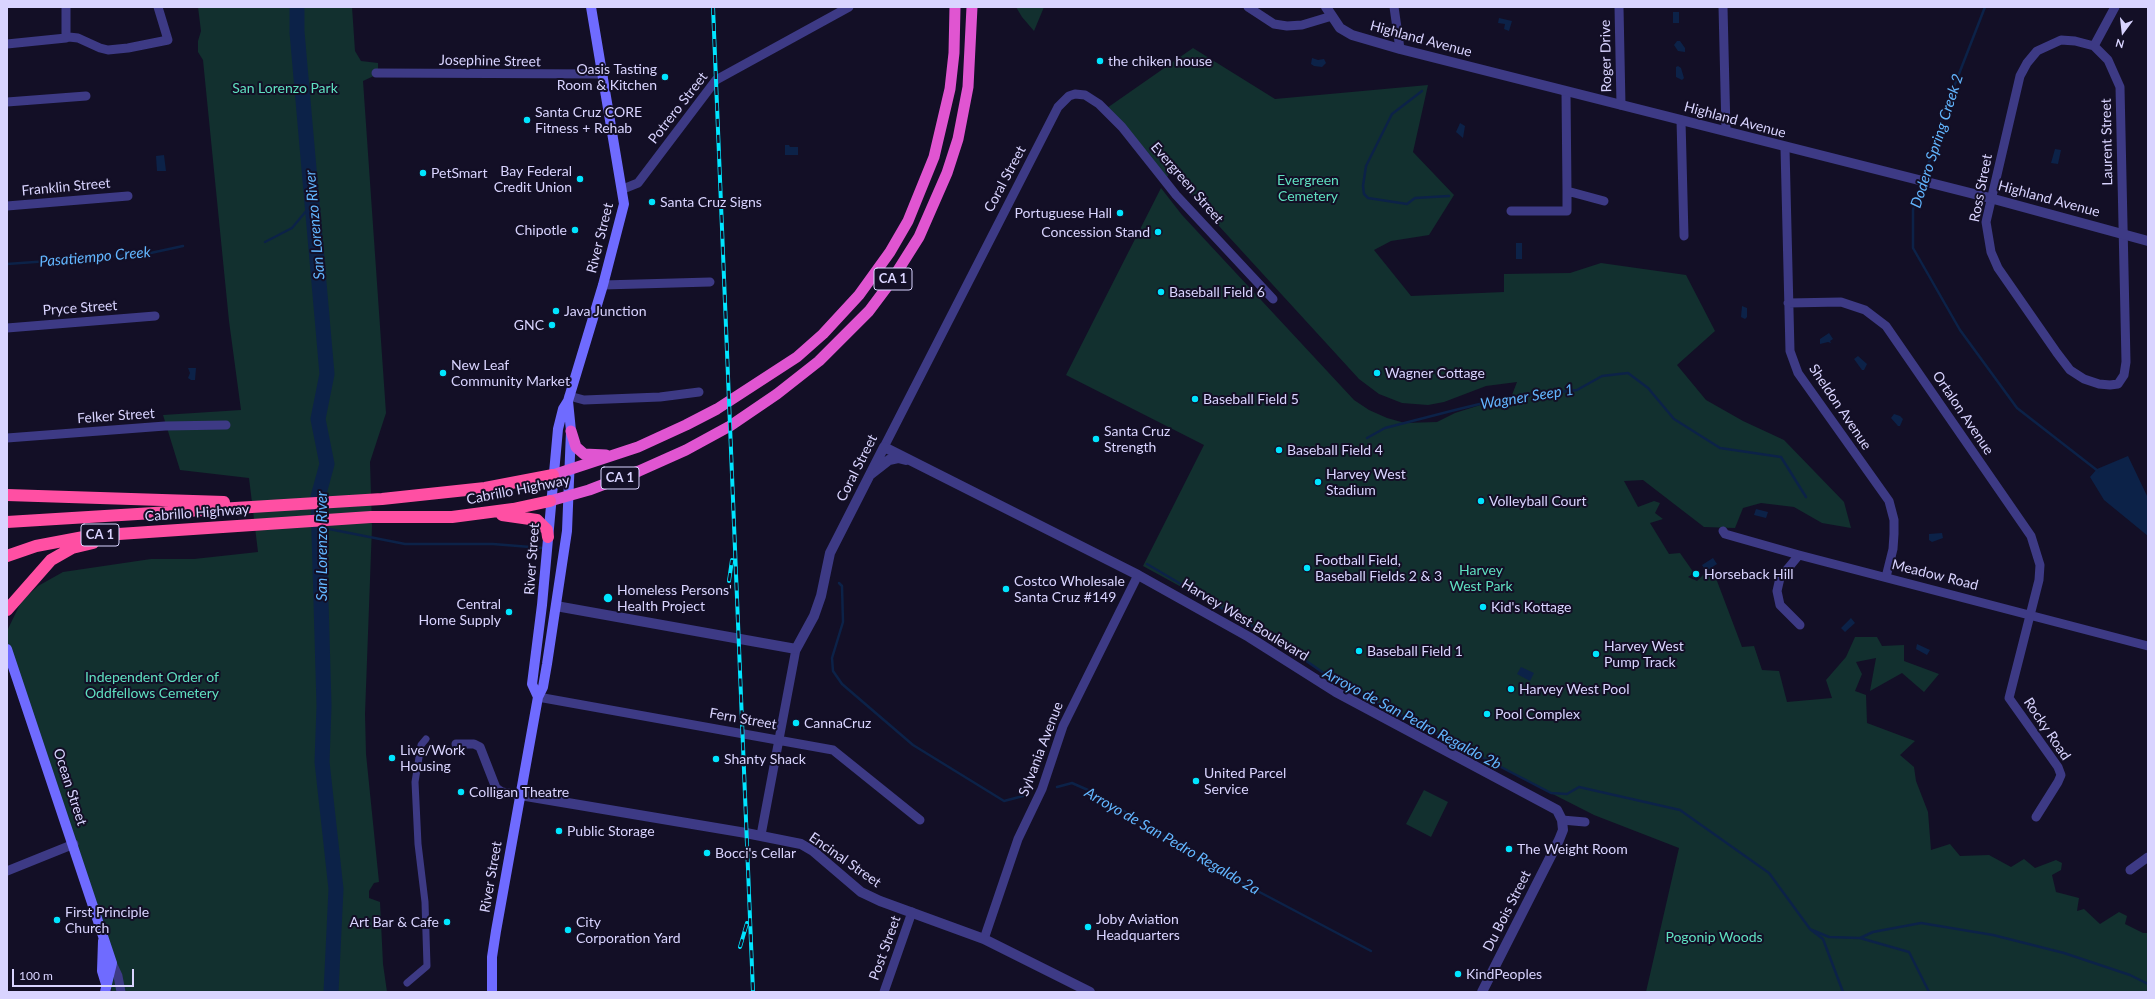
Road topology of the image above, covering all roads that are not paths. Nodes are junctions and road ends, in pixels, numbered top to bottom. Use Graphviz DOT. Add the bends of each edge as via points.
graph roads {
  1 [pos="66,7"];
  2 [pos="158,7"];
  3 [pos="591,7"];
  4 [pos="849,7"];
  5 [pos="955,7"];
  6 [pos="972,7"];
  7 [pos="1248,7"];
  8 [pos="1326,7"];
  9 [pos="1394,7"];
  10 [pos="1619,7"];
  11 [pos="1723,7"];
  12 [pos="2115,7"];
  13 [pos="1332,16"];
  14 [pos="68,38"];
  15 [pos="7,44"];
  16 [pos="2094,46"];
  17 [pos="1400,49"];
  18 [pos="376,73"];
  19 [pos="604,74"];
  20 [pos="1566,92"];
  21 [pos="1076,94"];
  22 [pos="86,96"];
  23 [pos="7,102"];
  24 [pos="1621,105"];
  25 [pos="1681,120"];
  26 [pos="1726,131"];
  27 [pos="1785,148"];
  28 [pos="623,189"];
  29 [pos="1567,191"];
  30 [pos="128,196"];
  31 [pos="1990,198"];
  32 [pos="1604,201"];
  33 [pos="7,206"];
  34 [pos="1511,211"];
  35 [pos="2124,234"];
  36 [pos="1684,236"];
  37 [pos="2148,241"];
  38 [pos="710,282"];
  39 [pos="603,285"];
  40 [pos="1273,299"];
  41 [pos="1788,303"];
  42 [pos="155,316"];
  43 [pos="7,328"];
  44 [pos="2118,384"];
  45 [pos="699,392"];
  46 [pos="569,398"];
  47 [pos="226,425"];
  48 [pos="571,431"];
  49 [pos="7,438"];
  50 [pos="884,447"];
  51 [pos="621,454"];
  52 [pos="914,461"];
  53 [pos="569,470"];
  54 [pos="553,475"];
  55 [pos="868,477"];
  56 [pos="7,496"];
  57 [pos="568,496"];
  58 [pos="550,501"];
  59 [pos="277,505"];
  60 [pos="487,513"];
  61 [pos="7,522"];
  62 [pos="194,529"];
  63 [pos="1723,531"];
  64 [pos="548,538"];
  65 [pos="1799,555"];
  66 [pos="7,556"];
  67 [pos="1138,575"];
  68 [pos="1886,577"];
  69 [pos="556,606"];
  70 [pos="7,610"];
  71 [pos="2031,614"];
  72 [pos="1800,625"];
  73 [pos="2148,646"];
  74 [pos="7,649"];
  75 [pos="796,649"];
  76 [pos="538,697"];
  77 [pos="2009,698"];
  78 [pos="426,739"];
  79 [pos="780,740"];
  80 [pos="456,744"];
  81 [pos="520,794"];
  82 [pos="2036,817"];
  83 [pos="920,820"];
  84 [pos="1562,820"];
  85 [pos="1585,822"];
  86 [pos="761,835"];
  87 [pos="74,844"];
  88 [pos="2148,857"];
  89 [pos="2130,870"];
  90 [pos="7,871"];
  91 [pos="912,912"];
  92 [pos="103,936"];
  93 [pos="984,938"];
  94 [pos="112,963"];
  95 [pos="407,983"];
  96 [pos="105,988"];
  97 [pos="121,992"];
  98 [pos="492,992"];
  99 [pos="884,992"];
  100 [pos="1090,992"];
  101 [pos="1482,992"];
  1 -- 14 [label="street"];
  2 -- 14 [label="street" via="168,40 108,50 78,38"];
  3 -- 19 [label="main road, River Street"];
  4 -- 28 [label="street, Potrero Street" via="716,80 638,183"];
  5 -- 51 [label="highway, Cabrillo Highway / CA 1" via="950,89 934,157 908,222 870,281 828,330 783,367 701,417"];
  6 -- 57 [label="highway, Cabrillo Highway / CA 1" via="968,87 947,173 916,242 869,311 819,361 730,426 660,462"];
  7 -- 13 [label="street" via="1274,24 1287,26 1302,25"];
  8 -- 13 [label="street, Highland Avenue"];
  9 -- 17 [label="street"];
  10 -- 24 [label="street, Roger Drive"];
  11 -- 26 [label="street"];
  12 -- 16 [label="street"];
  13 -- 17 [label="street, Highland Avenue" via="1340,28 1352,35"];
  14 -- 15 [label="street"];
  16 -- 31 [label="street, Ross Street" via="2061,40 2037,51 2027,63 2020,76"];
  16 -- 35 [label="street, Laurent Street" via="2108,60 2120,87"];
  17 -- 20 [label="street, Highland Avenue"];
  18 -- 19 [label="street, Josephine Street"];
  19 -- 28 [label="main road, River Street"];
  20 -- 24 [label="street, Highland Avenue"];
  20 -- 29 [label="street"];
  21 -- 40 [label="street, Evergreen Street" via="1085,95 1099,104 1122,127 1176,195"];
  21 -- 50 [label="street, Coral Street" via="1069,96 1058,107"];
  22 -- 23 [label="street"];
  24 -- 25 [label="street, Highland Avenue"];
  25 -- 26 [label="street, Highland Avenue"];
  25 -- 36 [label="street"];
  26 -- 27 [label="street, Highland Avenue"];
  27 -- 31 [label="street, Highland Avenue"];
  27 -- 41 [label="street, Sheldon Avenue"];
  28 -- 39 [label="main road, River Street" via="624,204"];
  29 -- 32 [label="street"];
  29 -- 34 [label="street" via="1567,211"];
  30 -- 33 [label="street, Franklin Street"];
  31 -- 35 [label="street, Highland Avenue"];
  31 -- 44 [label="street, Ross Street" via="1986,222 1987,235 1998,268 2070,370 2084,379 2099,384"];
  35 -- 37 [label="street, Highland Avenue"];
  35 -- 44 [label="street, Laurent Street" via="2126,362 2124,375"];
  38 -- 39 [label="street"];
  39 -- 46 [label="main road, River Street"];
  41 -- 68 [label="street, Sheldon Avenue" via="1790,351 1798,373 1888,501 1894,520 1894,534"];
  41 -- 71 [label="street, Ortalon Avenue" via="1841,302 1865,310 1886,326 2031,536 2040,565"];
  42 -- 43 [label="street, Pryce Street"];
  45 -- 46 [label="street" via="660,397 584,400"];
  46 -- 48 [label="main road, River Street"];
  46 -- 54 [label="main road, River Street" via="559,420"];
  47 -- 49 [label="street, Felker Street" via="165,426"];
  48 -- 51 [label="highway" via="576,447 584,454"];
  48 -- 53 [label="main road, River Street"];
  50 -- 52 [label="street, Harvey West Boulevard"];
  50 -- 55 [label="street, Coral Street"];
  51 -- 53 [label="highway, Cabrillo Highway / CA 1"];
  52 -- 55 [label="street" via="898,458 889,460"];
  52 -- 67 [label="street, Harvey West Boulevard"];
  53 -- 54 [label="highway, Cabrillo Highway / CA 1"];
  53 -- 57 [label="main road, River Street"];
  54 -- 58 [label="main road, River Street"];
  54 -- 59 [label="highway, Cabrillo Highway / CA 1" via="485,488 369,500"];
  55 -- 75 [label="street, Coral Street" via="830,553 814,616"];
  56 -- 59 [label="highway"];
  57 -- 58 [label="highway, Cabrillo Highway / CA 1"];
  57 -- 69 [label="main road, River Street" via="567,531"];
  58 -- 60 [label="highway, Cabrillo Highway / CA 1"];
  58 -- 64 [label="main road, River Street"];
  59 -- 61 [label="highway, Cabrillo Highway / CA 1"];
  60 -- 62 [label="highway, Cabrillo Highway / CA 1" via="447,517 371,516"];
  60 -- 64 [label="highway" via="535,520 545,527"];
  62 -- 66 [label="highway, Cabrillo Highway / CA 1" via="72,539 36,546"];
  62 -- 70 [label="highway" via="90,544 66,550 46,564"];
  63 -- 65 [label="street, Meadow Road" via="1725,534"];
  64 -- 76 [label="main road, River Street" via="532,684"];
  65 -- 68 [label="street, Meadow Road"];
  65 -- 72 [label="street" via="1780,578 1777,591 1780,605"];
  67 -- 84 [label="street, Harvey West Boulevard" via="1249,637 1336,692 1547,804 1557,810"];
  67 -- 93 [label="street, Sylvania Avenue" via="1063,726 1042,789 1018,839"];
  68 -- 71 [label="street, Meadow Road"];
  69 -- 75 [label="street"];
  69 -- 76 [label="main road, River Street" via="543,687"];
  71 -- 73 [label="street, Meadow Road"];
  71 -- 77 [label="street, Ortalon Avenue"];
  74 -- 87 [label="main road, Ocean Street"];
  75 -- 79 [label="street"];
  76 -- 79 [label="street, Fern Street"];
  76 -- 81 [label="main road, River Street"];
  77 -- 82 [label="street, Rocky Road" via="2061,775"];
  78 -- 95 [label="street" via="422,745 415,782 418,844 425,902 427,966"];
  79 -- 83 [label="street, Fern Street" via="833,750"];
  79 -- 86 [label="street"];
  80 -- 81 [label="street" via="474,744 480,747 496,788 502,792"];
  81 -- 86 [label="street, Encinal Street"];
  81 -- 98 [label="main road, River Street" via="492,957"];
  84 -- 85 [label="street"];
  84 -- 101 [label="street, Du Bois Street" via="1563,830 1559,840"];
  86 -- 91 [label="street, Encinal Street" via="801,844 813,851 861,892"];
  87 -- 90 [label="street"];
  87 -- 92 [label="main road, Ocean Street"];
  88 -- 89 [label="street"];
  91 -- 93 [label="street, Encinal Street"];
  91 -- 99 [label="street, Post Street"];
  92 -- 94 [label="main road, Ocean Street"];
  92 -- 96 [label="main road, Ocean Street" via="102,966"];
  93 -- 100 [label="street, Encinal Street"];
  94 -- 96 [label="main road, Ocean Street"];
  94 -- 97 [label="street, Ocean Street"];
}
